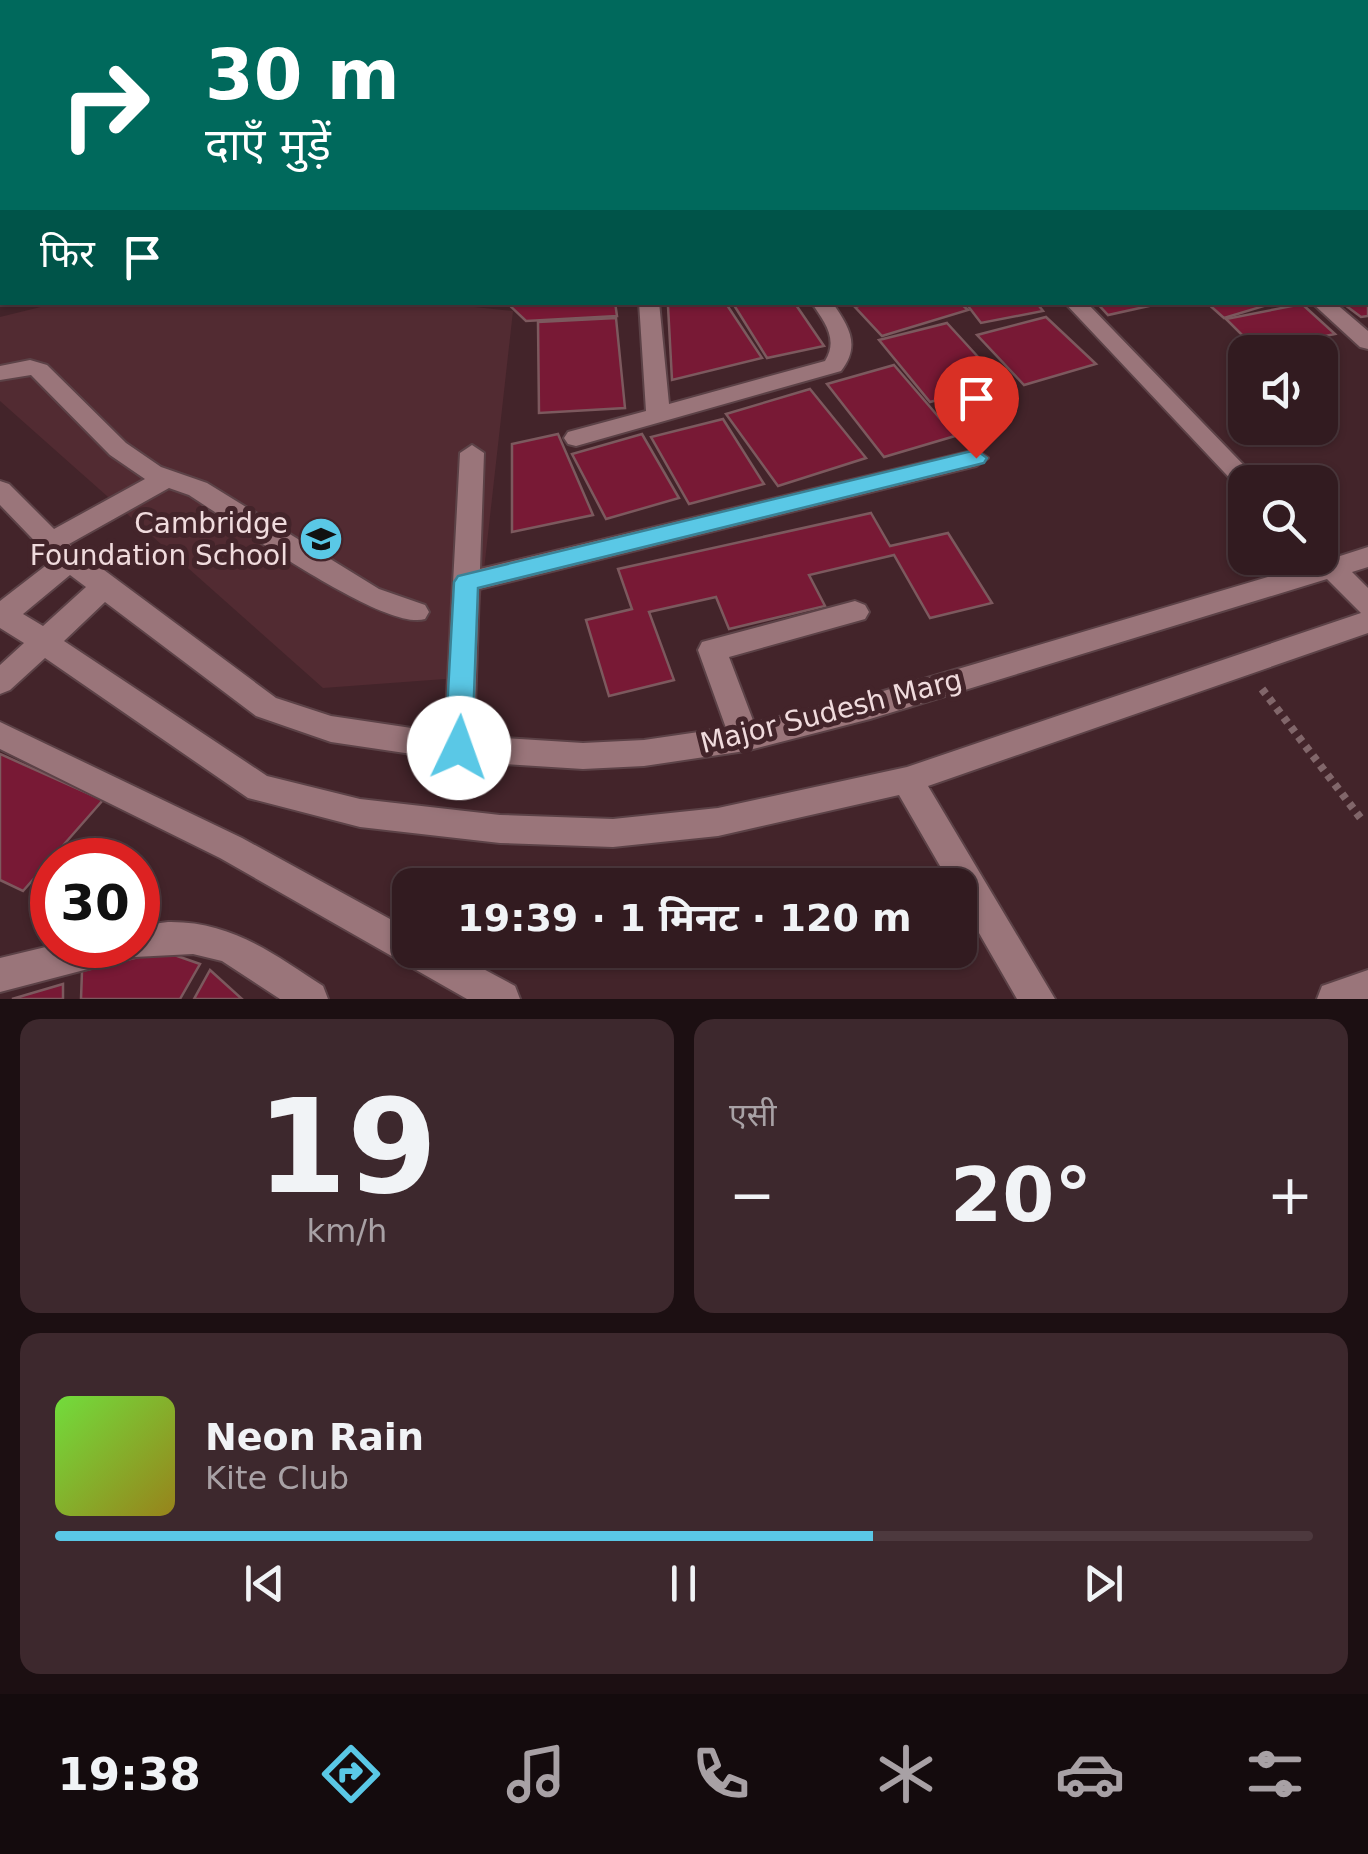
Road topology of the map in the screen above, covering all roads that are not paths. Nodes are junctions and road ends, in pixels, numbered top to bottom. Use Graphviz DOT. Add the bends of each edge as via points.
graph roads {
  1 [pos="648,305"];
  2 [pos="823,305"];
  3 [pos="1077,305"];
  4 [pos="1325,305"];
  5 [pos="1368,342"];
  6 [pos="0,373"];
  7 [pos="658,415"];
  8 [pos="576,438"];
  9 [pos="472,453"];
  10 [pos="976,458"];
  11 [pos="1232,465"];
  12 [pos="167,478"];
  13 [pos="0,490"];
  14 [pos="60,552"];
  15 [pos="1368,557"];
  16 [pos="1338,560"];
  17 [pos="1338,574"];
  18 [pos="1281,575"];
  19 [pos="466,582"];
  20 [pos="104,587"];
  21 [pos="1368,604"];
  22 [pos="415,612"];
  23 [pos="855,612"];
  24 [pos="1,615"];
  25 [pos="1368,622"];
  26 [pos="42,642"];
  27 [pos="0,682"];
  28 [pos="0,735"];
  29 [pos="745,738"];
  30 [pos="459,748"];
  31 [pos="907,780"];
  32 [pos="160,938"];
  33 [pos="392,938"];
  34 [pos="30,968"];
  35 [pos="446,968"];
  36 [pos="0,975"];
  37 [pos="1368,987"];
  38 [pos="310,999"];
  39 [pos="502,999"];
  40 [pos="1037,999"];
  41 [pos="1335,999"];
  1 -- 7 [label="street"];
  2 -- 7 [label="street" via="843,339 834,366"];
  3 -- 11 [label="street"];
  4 -- 5 [label="street"];
  6 -- 12 [label="street" via="39,370 118,448"];
  7 -- 8 [label="street"];
  9 -- 19 [label="street"];
  10 -- 19 [label="street"];
  12 -- 14 [label="street"];
  12 -- 22 [label="street" via="198,490 370,596"];
  13 -- 14 [label="street, Major Sudesh Marg"];
  14 -- 20 [label="street, Major Sudesh Marg"];
  14 -- 24 [label="street"];
  15 -- 16 [label="street, Major Sudesh Marg"];
  17 -- 21 [label="street"];
  18 -- 29 [label="street, Major Sudesh Marg" via="870,707"];
  19 -- 30 [label="street"];
  20 -- 26 [label="street"];
  20 -- 30 [label="street, Major Sudesh Marg" via="266,707 332,728"];
  23 -- 29 [label="street" via="712,650"];
  24 -- 26 [label="street"];
  25 -- 31 [label="street"];
  26 -- 27 [label="street"];
  26 -- 31 [label="street" via="259,788 360,813 613,833 718,822"];
  28 -- 33 [label="street" via="230,848"];
  29 -- 30 [label="street, Major Sudesh Marg" via="583,756"];
  31 -- 40 [label="street"];
  32 -- 38 [label="street" via="224,942"];
  34 -- 36 [label="street"];
  35 -- 39 [label="street"];
  37 -- 41 [label="street"];
}
